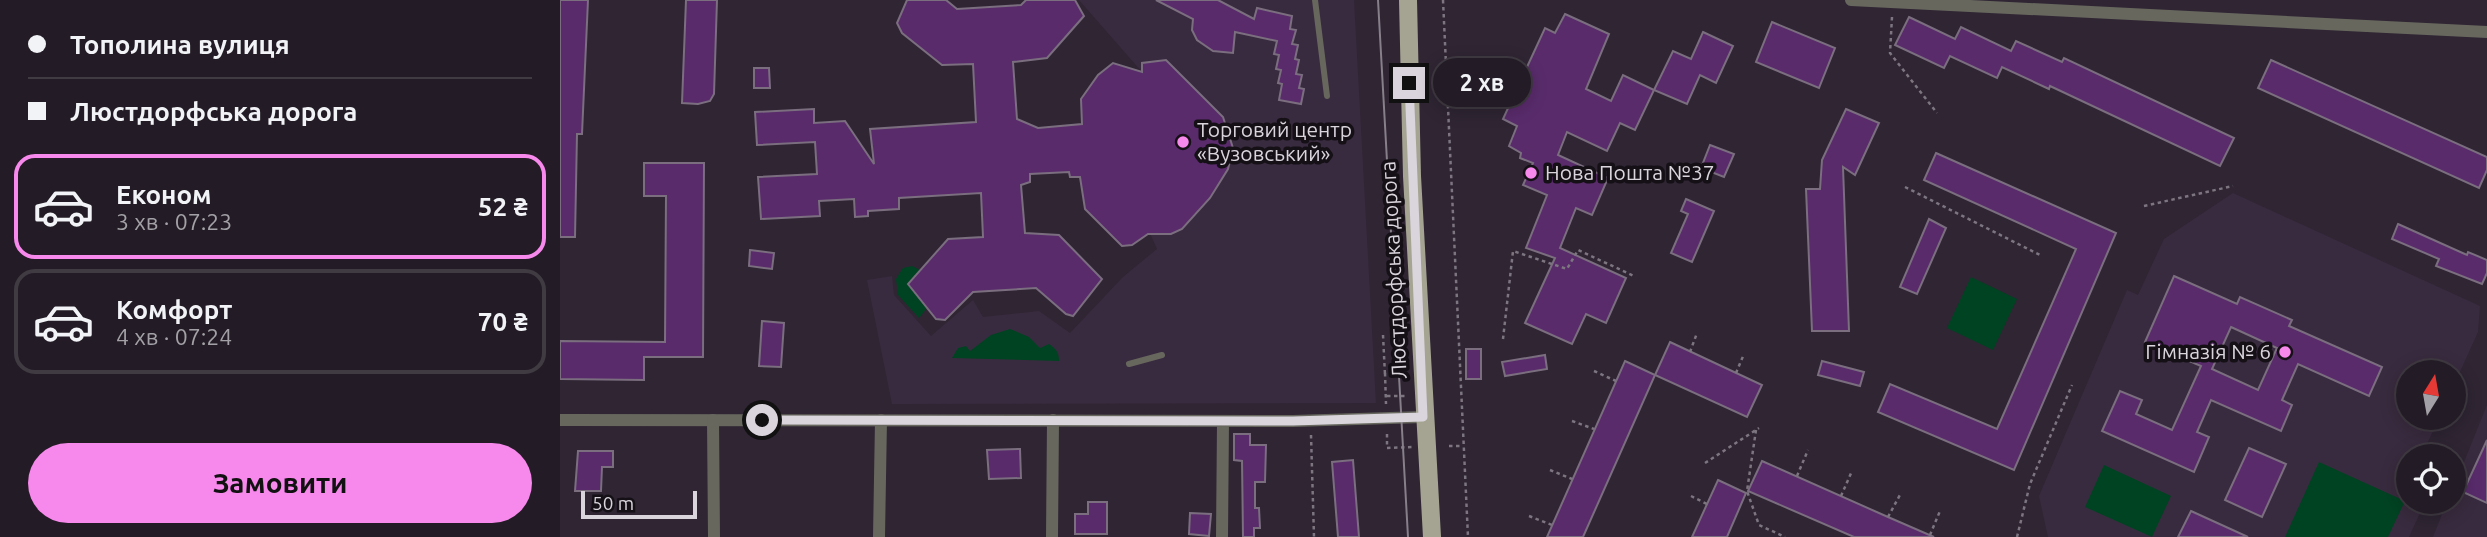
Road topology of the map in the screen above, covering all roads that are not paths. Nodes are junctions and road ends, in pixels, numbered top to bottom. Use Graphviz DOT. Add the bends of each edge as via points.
graph roads {
  1 [pos="1315,0"];
  2 [pos="1408,0"];
  3 [pos="1850,0"];
  4 [pos="2487,32"];
  5 [pos="1327,96"];
  6 [pos="1162,355"];
  7 [pos="1129,364"];
  8 [pos="1423,417"];
  9 [pos="560,420"];
  10 [pos="713,420"];
  11 [pos="881,420"];
  12 [pos="1053,421"];
  13 [pos="1223,421"];
  14 [pos="714,537"];
  15 [pos="879,537"];
  16 [pos="1052,537"];
  17 [pos="1222,537"];
  18 [pos="1432,537"];
  1 -- 5 [label="lane"];
  2 -- 8 [label="main road, Люстдорфська дорога"];
  3 -- 4 [label="street"];
  6 -- 7 [label="lane"];
  8 -- 13 [label="street"];
  8 -- 18 [label="main road, Люстдорфська дорога"];
  9 -- 10 [label="street"];
  10 -- 11 [label="street"];
  10 -- 14 [label="street"];
  11 -- 12 [label="street"];
  11 -- 15 [label="street"];
  12 -- 13 [label="street"];
  12 -- 16 [label="street"];
  13 -- 17 [label="street"];
}
